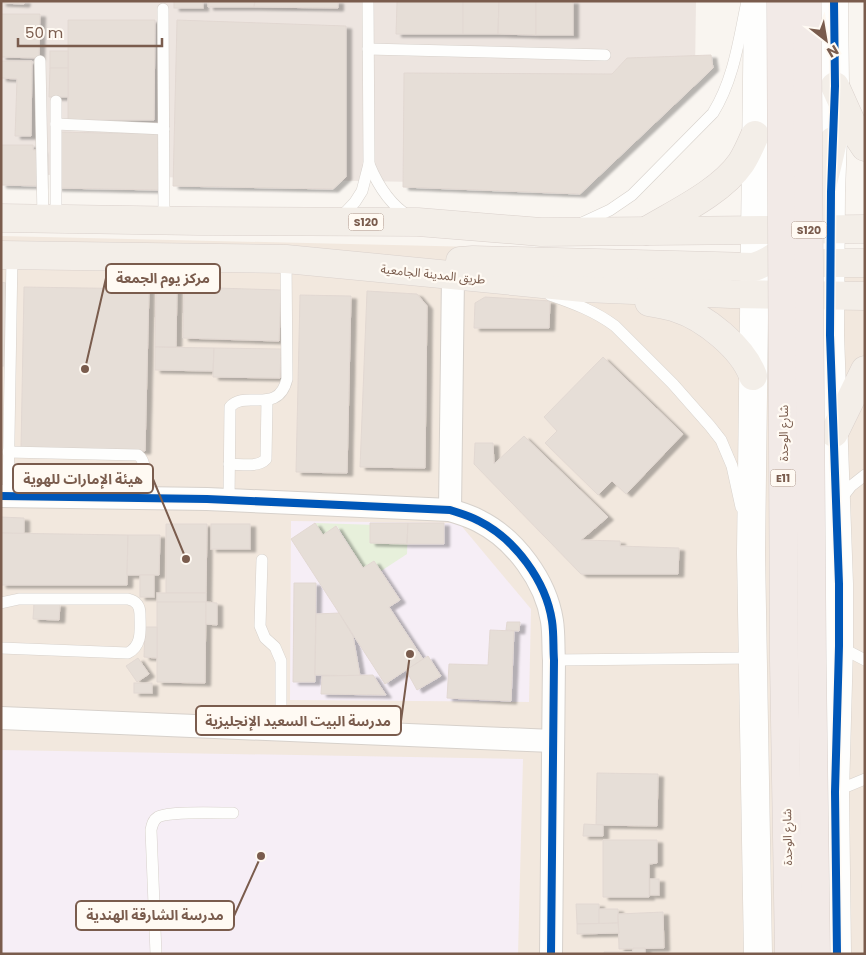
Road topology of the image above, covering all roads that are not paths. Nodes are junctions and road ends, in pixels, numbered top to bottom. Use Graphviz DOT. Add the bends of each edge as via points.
graph roads {
  1 [pos="368,1"];
  2 [pos="747,1"];
  3 [pos="758,1"];
  4 [pos="781,1"];
  5 [pos="807,1"];
  6 [pos="834,1"];
  7 [pos="163,9"];
  8 [pos="368,50"];
  9 [pos="605,55"];
  10 [pos="40,61"];
  11 [pos="835,86"];
  12 [pos="56,101"];
  13 [pos="56,124"];
  14 [pos="164,129"];
  15 [pos="755,135"];
  16 [pos="833,141"];
  17 [pos="865,147"];
  18 [pos="370,164"];
  19 [pos="1,218"];
  20 [pos="49,219"];
  21 [pos="164,221"];
  22 [pos="336,222"];
  23 [pos="418,222"];
  24 [pos="754,230"];
  25 [pos="804,230"];
  26 [pos="831,230"];
  27 [pos="865,230"];
  28 [pos="646,231"];
  29 [pos="541,232"];
  30 [pos="6,255"];
  31 [pos="286,259"];
  32 [pos="831,263"];
  33 [pos="865,263"];
  34 [pos="754,268"];
  35 [pos="402,270"];
  36 [pos="453,276"];
  37 [pos="508,281"];
  38 [pos="584,288"];
  39 [pos="754,294"];
  40 [pos="831,295"];
  41 [pos="865,296"];
  42 [pos="6,370"];
  43 [pos="865,370"];
  44 [pos="753,376"];
  45 [pos="267,400"];
  46 [pos="834,432"];
  47 [pos="8,452"];
  48 [pos="229,464"];
  49 [pos="865,475"];
  50 [pos="4,496"];
  51 [pos="144,498"];
  52 [pos="229,500"];
  53 [pos="836,506"];
  54 [pos="450,510"];
  55 [pos="751,553"];
  56 [pos="262,560"];
  57 [pos="1,603"];
  58 [pos="839,646"];
  59 [pos="1,648"];
  60 [pos="753,658"];
  61 [pos="554,660"];
  62 [pos="865,660"];
  63 [pos="1,718"];
  64 [pos="281,729"];
  65 [pos="553,741"];
  66 [pos="865,779"];
  67 [pos="835,792"];
  68 [pos="233,813"];
  69 [pos="156,954"];
  70 [pos="551,954"];
  71 [pos="758,954"];
  72 [pos="789,954"];
  73 [pos="816,954"];
  74 [pos="837,954"];
  1 -- 8 [label="lane"];
  2 -- 29 [label="lane" via="730,76 720,101 706,121 622,203 587,222"];
  3 -- 15 [label="street"];
  4 -- 72 [label="highway, شارع الوحدة / E11, bridge" via="784,661"];
  5 -- 73 [label="highway, E11, bridge"];
  6 -- 11 [label="street"];
  7 -- 14 [label="lane"];
  8 -- 9 [label="lane"];
  8 -- 18 [label="lane"];
  10 -- 20 [label="lane"];
  11 -- 16 [label="street"];
  11 -- 17 [label="main road"];
  12 -- 13 [label="lane"];
  13 -- 14 [label="lane"];
  13 -- 20 [label="lane"];
  14 -- 21 [label="lane"];
  15 -- 24 [label="street"];
  15 -- 28 [label="main road" via="741,163 729,176"];
  16 -- 25 [label="main road" via="821,192"];
  16 -- 26 [label="street"];
  18 -- 22 [label="lane" via="358,197"];
  18 -- 23 [label="lane" via="383,192"];
  19 -- 20 [label="main road, S120"];
  20 -- 21 [label="main road, S120"];
  21 -- 22 [label="main road, S120"];
  22 -- 23 [label="main road, S120"];
  23 -- 29 [label="main road, S120"];
  24 -- 25 [label="main road, S120"];
  24 -- 28 [label="main road, S120"];
  24 -- 34 [label="street"];
  25 -- 26 [label="main road, S120"];
  25 -- 34 [label="main road" via="784,252"];
  26 -- 27 [label="main road, S120"];
  26 -- 32 [label="street"];
  28 -- 29 [label="main road, S120"];
  30 -- 31 [label="main road, طريق المدينة الجامعية"];
  30 -- 42 [label="lane"];
  31 -- 35 [label="main road, طريق المدينة الجامعية"];
  31 -- 45 [label="lane" via="287,379 282,391"];
  32 -- 33 [label="main road"];
  32 -- 39 [label="main road" via="788,270"];
  32 -- 40 [label="street"];
  34 -- 35 [label="main road" via="473,260"];
  34 -- 39 [label="street"];
  35 -- 36 [label="main road, طريق المدينة الجامعية"];
  36 -- 37 [label="main road, طريق المدينة الجامعية"];
  36 -- 54 [label="street"];
  37 -- 38 [label="main road, طريق المدينة الجامعية"];
  37 -- 55 [label="lane" via="582,306 605,318 673,384 721,440 732,466"];
  38 -- 39 [label="main road, طريق المدينة الجامعية"];
  38 -- 44 [label="main road" via="676,308 693,315 736,350 749,365"];
  39 -- 40 [label="main road, طريق المدينة الجامعية"];
  39 -- 44 [label="street"];
  40 -- 41 [label="main road, طريق المدينة الجامعية"];
  40 -- 46 [label="street"];
  42 -- 47 [label="lane"];
  43 -- 46 [label="main road"];
  44 -- 55 [label="street"];
  45 -- 48 [label="lane" via="236,402 230,407"];
  45 -- 48 [label="lane" via="266,459 258,464"];
  46 -- 53 [label="street"];
  47 -- 50 [label="lane"];
  47 -- 51 [label="lane" via="138,455 144,464"];
  48 -- 52 [label="lane"];
  49 -- 53 [label="lane" via="851,486"];
  50 -- 51 [label="street"];
  51 -- 52 [label="street"];
  52 -- 54 [label="street"];
  53 -- 58 [label="street"];
  54 -- 61 [label="street" via="486,525 506,539 527,562 542,589 552,620"];
  55 -- 60 [label="street"];
  56 -- 64 [label="lane" via="260,626 282,661"];
  57 -- 59 [label="lane" via="19,599 128,599 136,602 140,610 140,640 128,653"];
  58 -- 62 [label="lane"];
  58 -- 67 [label="street"];
  60 -- 61 [label="lane"];
  60 -- 71 [label="street"];
  61 -- 65 [label="street"];
  63 -- 64 [label="street"];
  64 -- 65 [label="street"];
  65 -- 70 [label="street"];
  66 -- 67 [label="lane"];
  67 -- 74 [label="street"];
  68 -- 69 [label="lane" via="165,815 152,825"];
}
